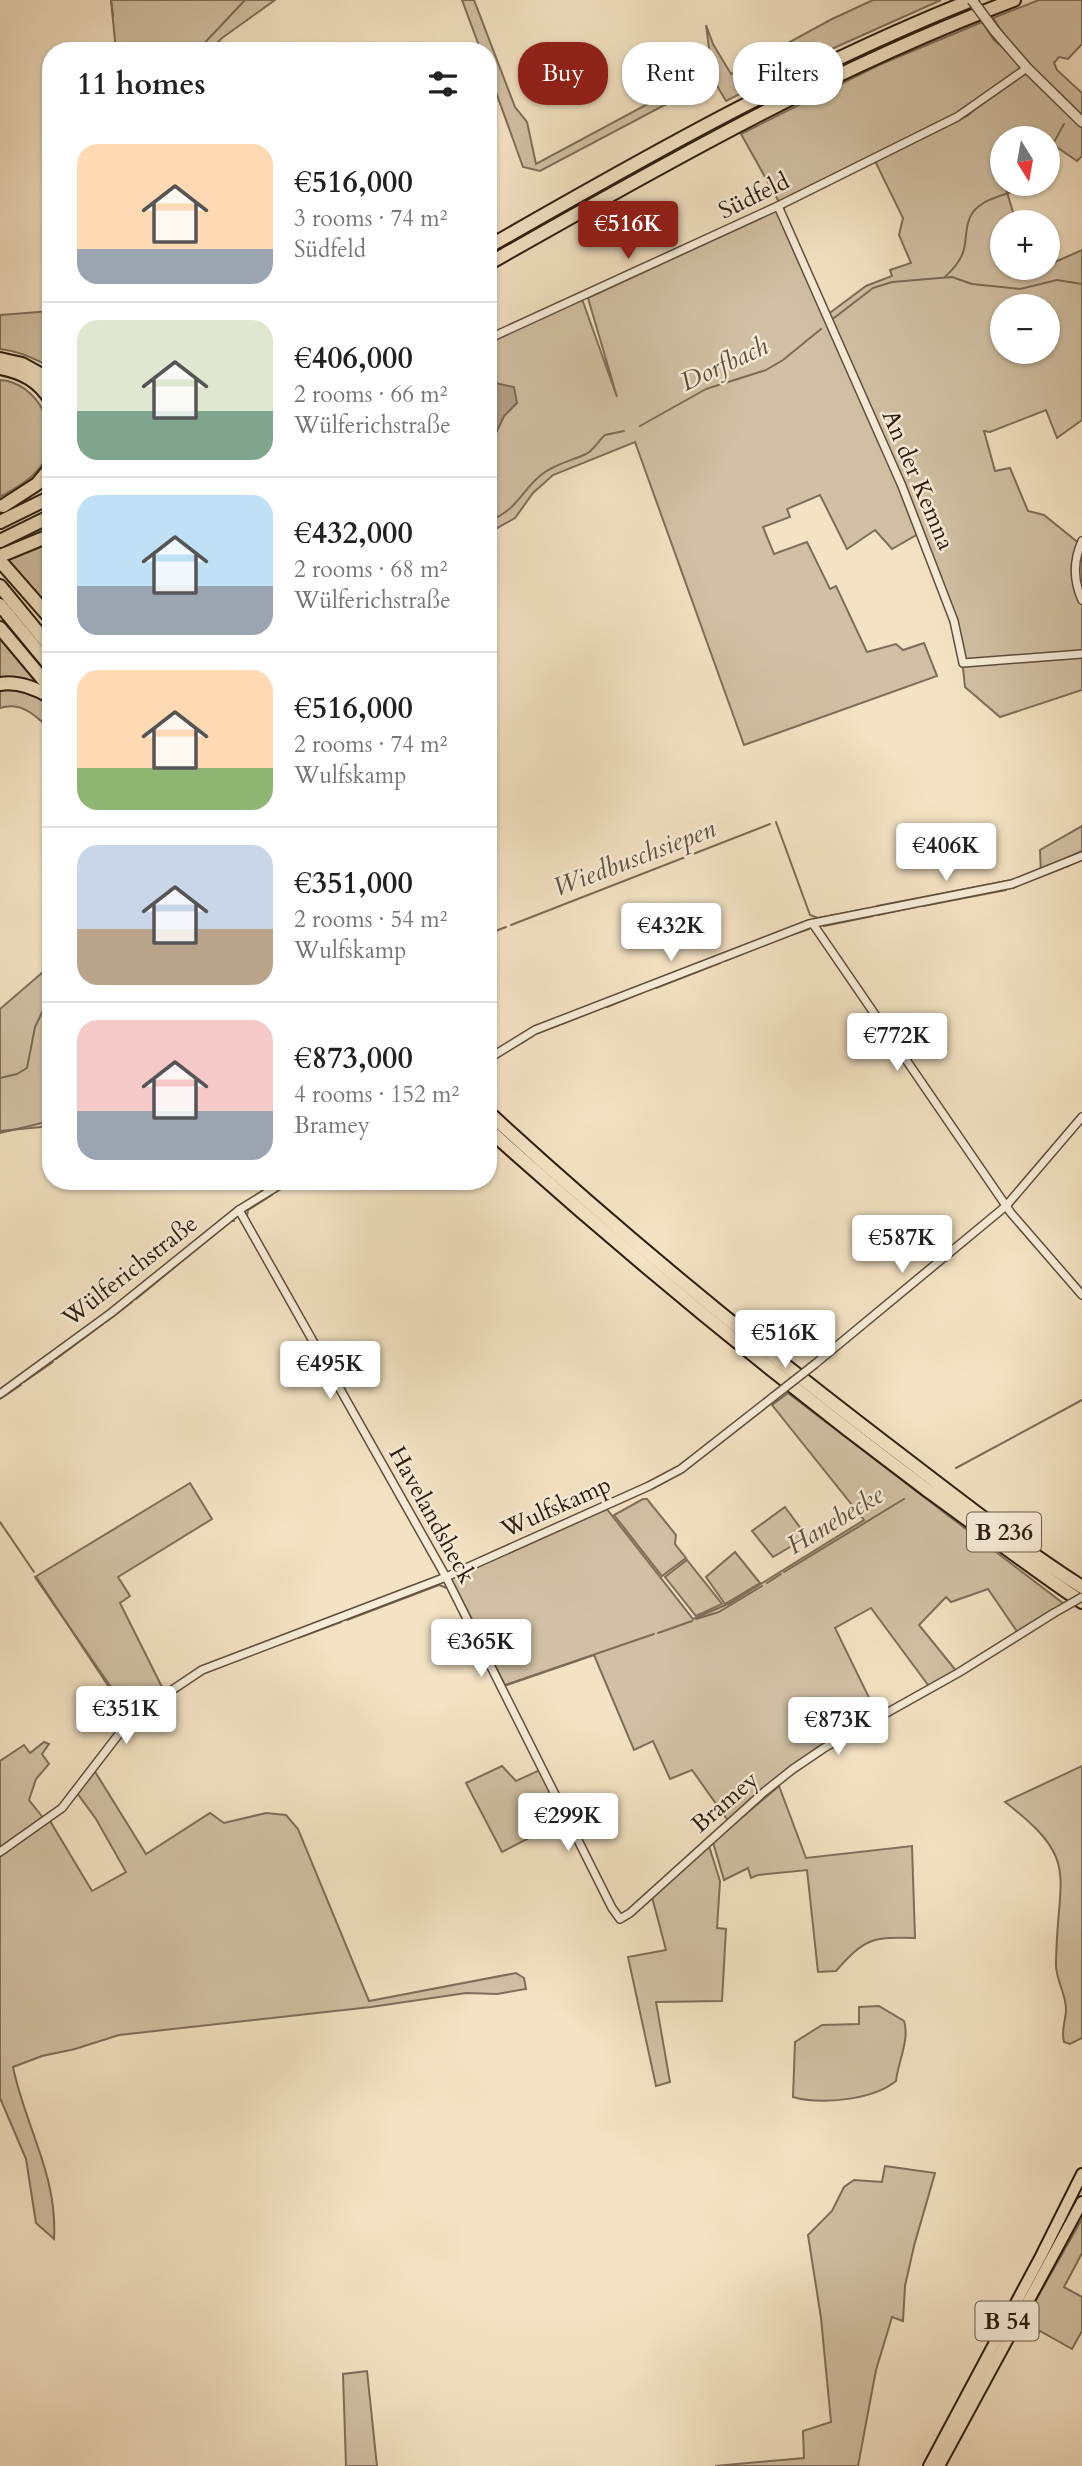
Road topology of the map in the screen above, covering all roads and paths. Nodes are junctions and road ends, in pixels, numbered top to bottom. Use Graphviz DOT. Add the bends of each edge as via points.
graph roads {
  1 [pos="972,0"];
  2 [pos="1014,0"];
  3 [pos="1027,68"];
  4 [pos="1082,122"];
  5 [pos="779,206"];
  6 [pos="497,242"];
  7 [pos="497,259"];
  8 [pos="497,335"];
  9 [pos="0,359"];
  10 [pos="0,368"];
  11 [pos="42,375"];
  12 [pos="42,389"];
  13 [pos="42,478"];
  14 [pos="42,487"];
  15 [pos="42,501"];
  16 [pos="1,507"];
  17 [pos="42,520"];
  18 [pos="0,522"];
  19 [pos="42,535"];
  20 [pos="42,538"];
  21 [pos="0,541"];
  22 [pos="1082,541"];
  23 [pos="22,546"];
  24 [pos="0,559"];
  25 [pos="0,586"];
  26 [pos="1082,600"];
  27 [pos="0,605"];
  28 [pos="42,608"];
  29 [pos="42,614"];
  30 [pos="0,628"];
  31 [pos="42,637"];
  32 [pos="1082,654"];
  33 [pos="42,656"];
  34 [pos="42,678"];
  35 [pos="0,684"];
  36 [pos="42,692"];
  37 [pos="1082,856"];
  38 [pos="813,924"];
  39 [pos="497,1053"];
  40 [pos="1082,1117"];
  41 [pos="497,1120"];
  42 [pos="497,1137"];
  43 [pos="271,1190"];
  44 [pos="1006,1206"];
  45 [pos="239,1210"];
  46 [pos="1082,1295"];
  47 [pos="0,1394"];
  48 [pos="446,1577"];
  49 [pos="1082,1587"];
  50 [pos="1082,1597"];
  51 [pos="1082,1602"];
  52 [pos="0,1852"];
  53 [pos="620,1919"];
  54 [pos="1082,2174"];
  55 [pos="1082,2202"];
  56 [pos="929,2466"];
  57 [pos="939,2466"];
  1 -- 3 [label="street, bridge"];
  1 -- 6 [label="highway" via="759,98"];
  2 -- 7 [label="highway" via="802,92"];
  3 -- 4 [label="street"];
  3 -- 5 [label="street, Südfeld" via="970,111"];
  5 -- 8 [label="street, Südfeld"];
  5 -- 32 [label="street, An der Kemna" via="902,486 954,621 963,663"];
  9 -- 11 [label="highway"];
  10 -- 12 [label="highway" via="27,376"];
  13 -- 16 [label="highway"];
  14 -- 16 [label="highway"];
  15 -- 18 [label="highway"];
  17 -- 21 [label="highway"];
  19 -- 23 [label="highway"];
  20 -- 23 [label="highway"];
  22 -- 26 [label="street" via="1075,575"];
  23 -- 24 [label="highway"];
  24 -- 28 [label="highway"];
  24 -- 29 [label="highway"];
  25 -- 31 [label="highway"];
  27 -- 33 [label="highway"];
  30 -- 34 [label="highway"];
  35 -- 36 [label="highway"];
  37 -- 38 [label="street" via="1012,884"];
  38 -- 39 [label="street" via="535,1030"];
  38 -- 44 [label="street"];
  40 -- 44 [label="street, Wulfskamp"];
  41 -- 49 [label="highway, B 236" via="776,1359"];
  42 -- 51 [label="highway, B 236" via="742,1347"];
  43 -- 45 [label="street, Wülferichstraße"];
  44 -- 46 [label="street"];
  44 -- 48 [label="street, Wulfskamp, bridge" via="671,1476"];
  45 -- 47 [label="street, Wülferichstraße" via="111,1313"];
  45 -- 48 [label="street, Havelandsheck"];
  48 -- 52 [label="street, Wulfskamp" via="223,1660 184,1680 132,1717 62,1808"];
  48 -- 53 [label="street, Havelandsheck"];
  50 -- 53 [label="street, Bramey, bridge" via="793,1769"];
  54 -- 56 [label="main road, B 54"];
  55 -- 57 [label="main road, B 54"];
}
